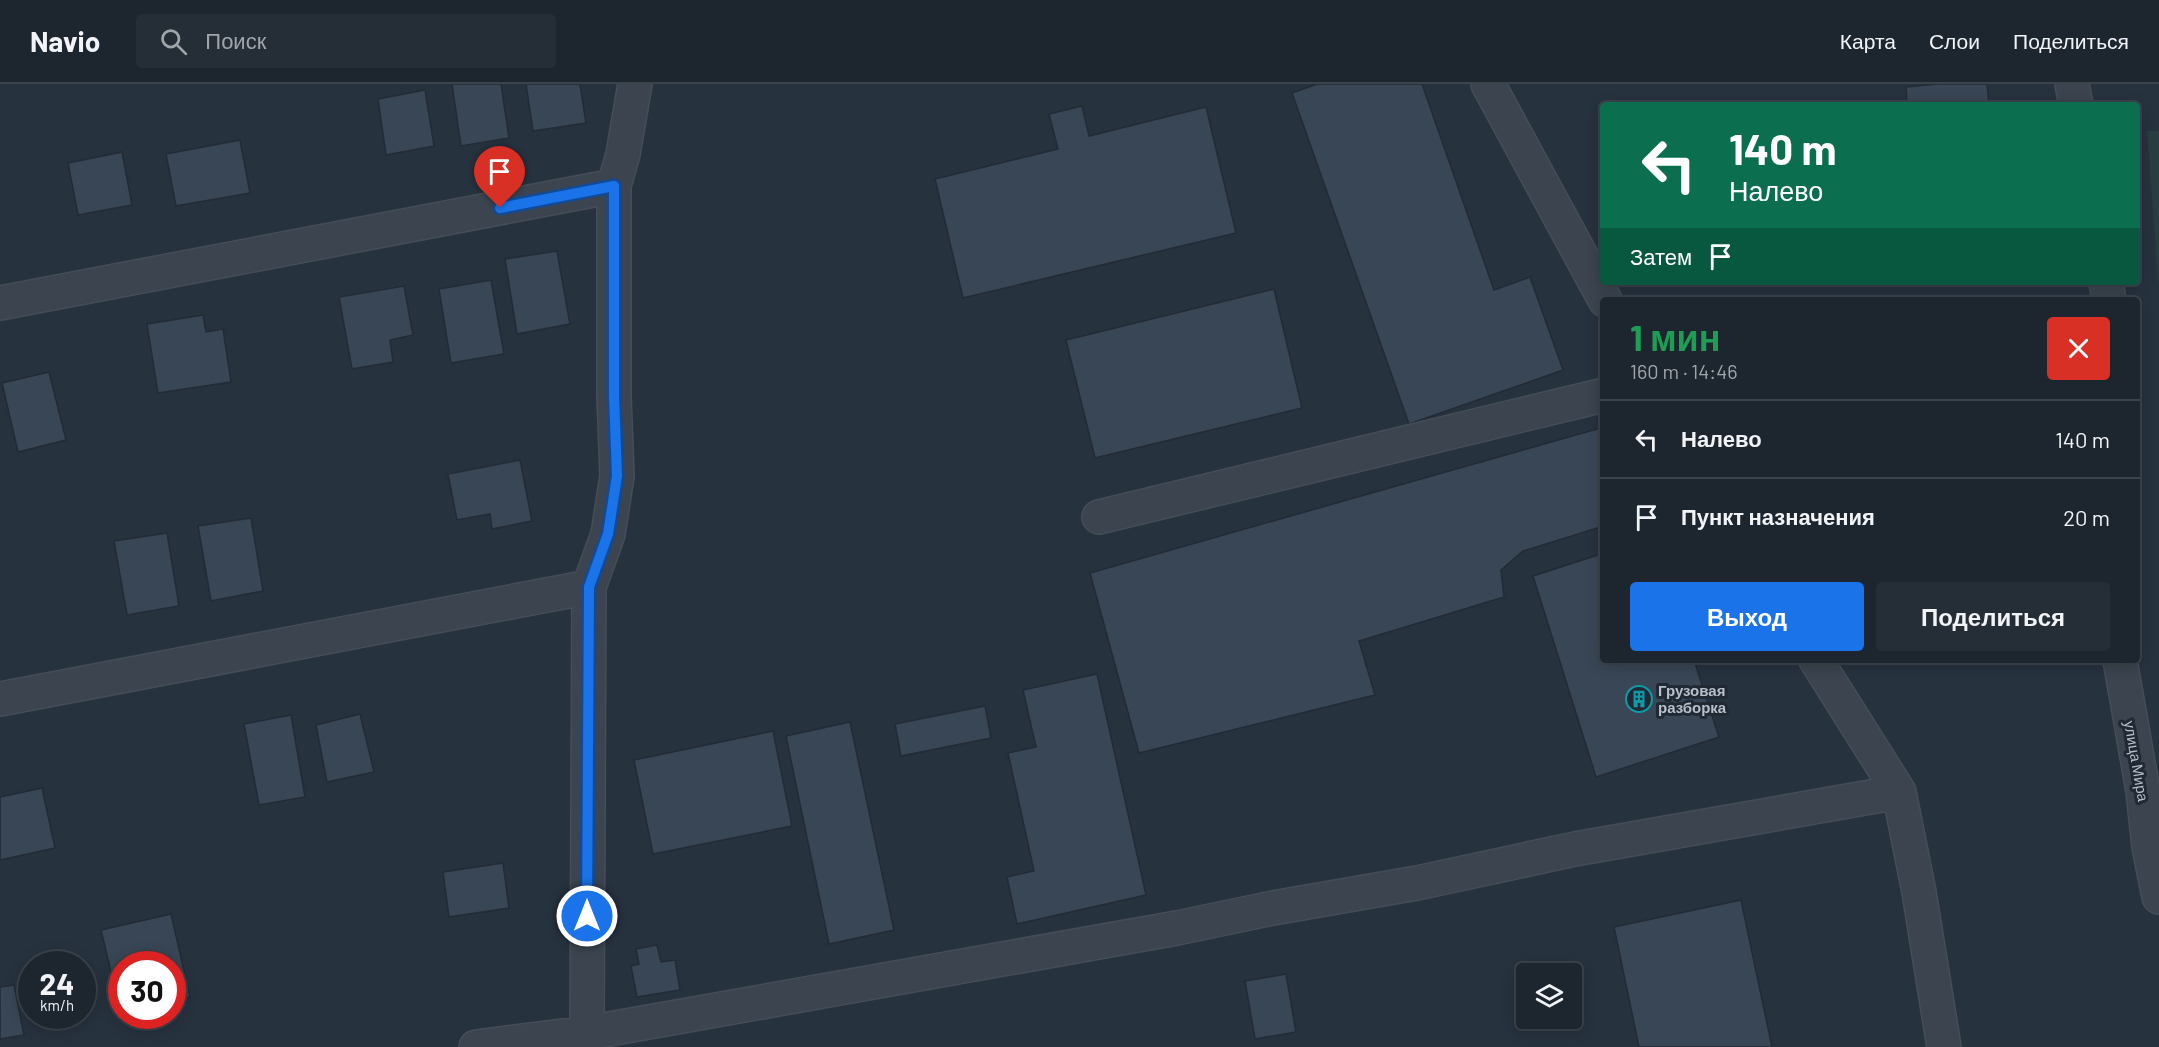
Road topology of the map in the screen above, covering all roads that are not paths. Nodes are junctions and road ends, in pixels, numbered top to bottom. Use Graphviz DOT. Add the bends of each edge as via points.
graph roads {
  1 [pos="635,84"];
  2 [pos="1488,84"];
  3 [pos="2072,84"];
  4 [pos="2075,102"];
  5 [pos="614,186"];
  6 [pos="1603,297"];
  7 [pos="0,303"];
  8 [pos="1600,396"];
  9 [pos="1099,518"];
  10 [pos="589,587"];
  11 [pos="1818,663"];
  12 [pos="2121,663"];
  13 [pos="0,699"];
  14 [pos="1899,792"];
  15 [pos="2159,897"];
  16 [pos="587,1033"];
  17 [pos="476,1047"];
  18 [pos="1944,1047"];
  1 -- 5 [label="street"];
  2 -- 6 [label="street"];
  3 -- 4 [label="street"];
  5 -- 7 [label="street"];
  5 -- 10 [label="street" via="617,476 608,534"];
  8 -- 9 [label="street"];
  10 -- 13 [label="street"];
  10 -- 16 [label="street"];
  11 -- 14 [label="street"];
  12 -- 15 [label="street, улица Мира"];
  14 -- 16 [label="street" via="1575,849 1177,928"];
  14 -- 18 [label="street"];
  16 -- 17 [label="street"];
}
